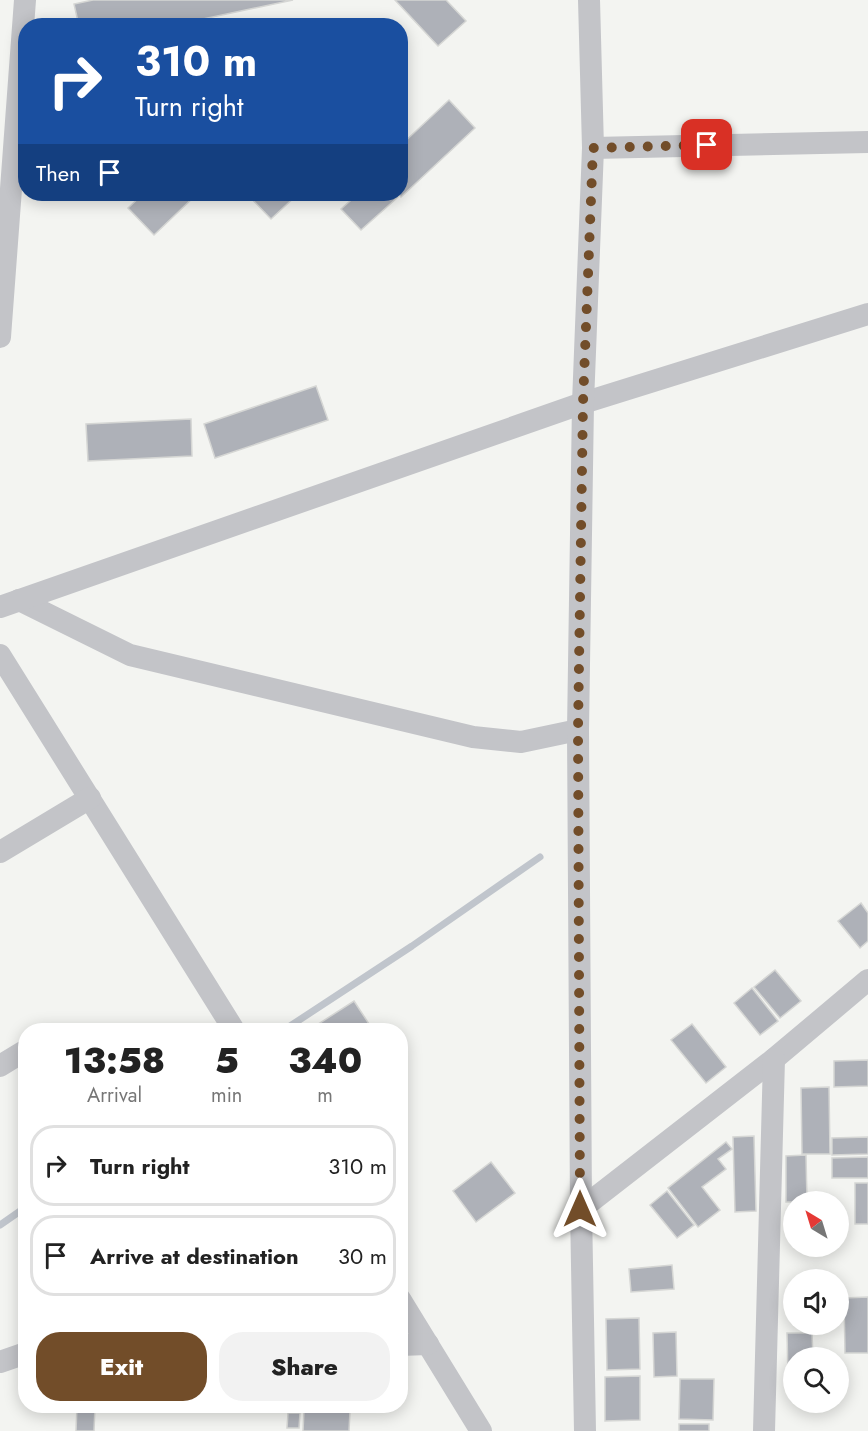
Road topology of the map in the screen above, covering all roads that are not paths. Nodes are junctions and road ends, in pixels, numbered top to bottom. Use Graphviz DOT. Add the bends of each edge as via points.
graph roads {
  1 [pos="25,0"];
  2 [pos="589,0"];
  3 [pos="23,18"];
  4 [pos="18,72"];
  5 [pos="868,142"];
  6 [pos="593,148"];
  7 [pos="4,215"];
  8 [pos="868,314"];
  9 [pos="0,337"];
  10 [pos="583,403"];
  11 [pos="10,603"];
  12 [pos="0,655"];
  13 [pos="578,730"];
  14 [pos="90,798"];
  15 [pos="0,852"];
  16 [pos="868,980"];
  17 [pos="230,1023"];
  18 [pos="18,1055"];
  19 [pos="774,1059"];
  20 [pos="0,1066"];
  21 [pos="580,1209"];
  22 [pos="408,1312"];
  23 [pos="428,1344"];
  24 [pos="408,1345"];
  25 [pos="18,1356"];
  26 [pos="0,1362"];
  27 [pos="482,1431"];
  28 [pos="585,1431"];
  29 [pos="764,1431"];
  1 -- 3 [label="street"];
  2 -- 6 [label="street"];
  4 -- 7 [label="street"];
  5 -- 6 [label="street"];
  6 -- 10 [label="street"];
  7 -- 9 [label="street"];
  8 -- 10 [label="street"];
  10 -- 11 [label="street"];
  10 -- 13 [label="street"];
  11 -- 13 [label="street" via="130,655 473,737 521,742"];
  12 -- 14 [label="street"];
  13 -- 21 [label="street"];
  14 -- 15 [label="street"];
  14 -- 17 [label="street"];
  16 -- 19 [label="street"];
  18 -- 20 [label="street"];
  19 -- 21 [label="street"];
  19 -- 29 [label="street"];
  21 -- 28 [label="street"];
  22 -- 23 [label="street"];
  23 -- 24 [label="street"];
  23 -- 27 [label="street"];
  25 -- 26 [label="street"];
}
